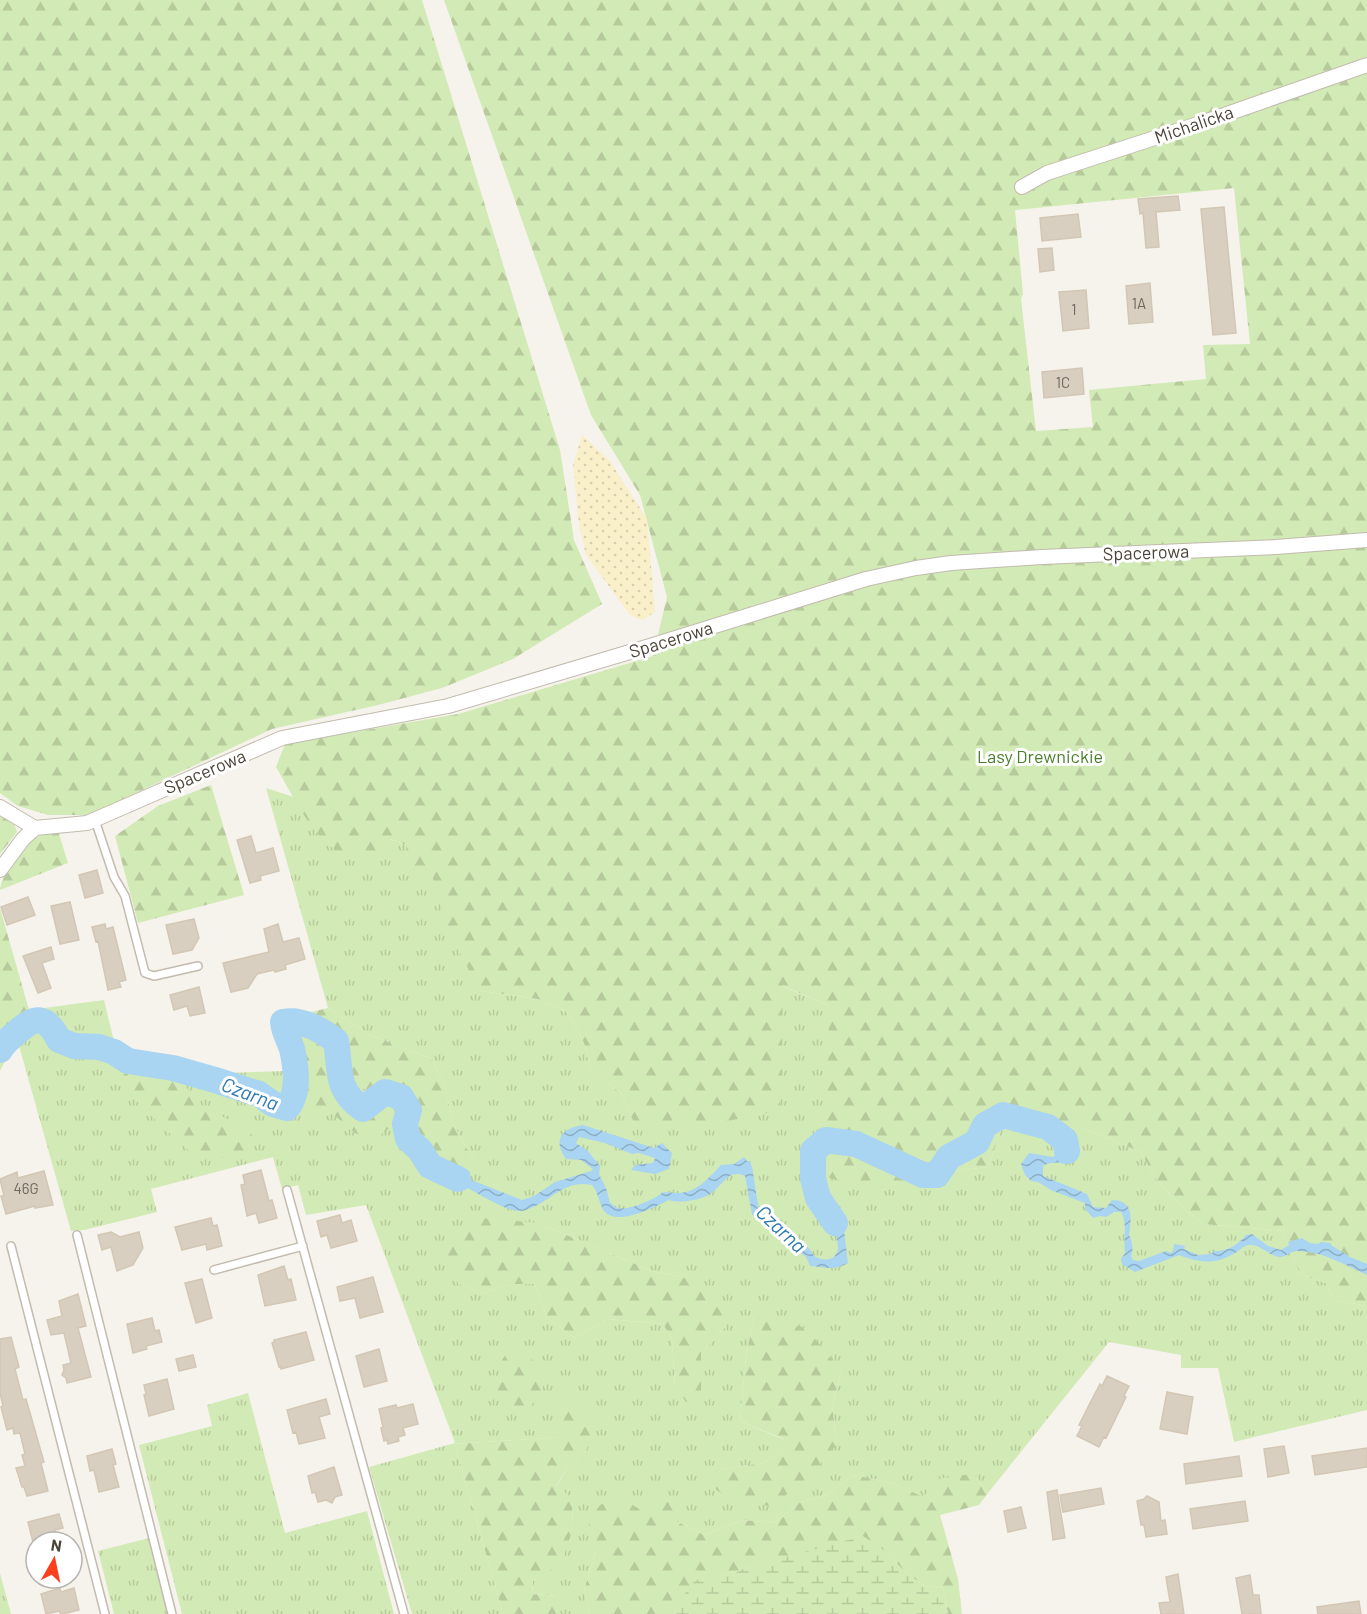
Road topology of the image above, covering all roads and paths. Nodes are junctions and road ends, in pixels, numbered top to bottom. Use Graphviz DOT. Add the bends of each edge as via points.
graph roads {
  1 [pos="1367,65"];
  2 [pos="1022,187"];
  3 [pos="1367,540"];
  4 [pos="0,807"];
  5 [pos="95,820"];
  6 [pos="35,828"];
  7 [pos="0,870"];
  8 [pos="198,966"];
  9 [pos="287,1190"];
  10 [pos="77,1235"];
  11 [pos="11,1246"];
  12 [pos="303,1246"];
  13 [pos="214,1270"];
  14 [pos="105,1614"];
  15 [pos="172,1614"];
  16 [pos="404,1614"];
  1 -- 2 [label="street, Michalicka" via="1047,173"];
  3 -- 5 [label="street, Spacerowa" via="951,563 906,570 448,706 282,738"];
  4 -- 6 [label="street"];
  5 -- 6 [label="street, Spacerowa"];
  5 -- 8 [label="lane" via="114,877 125,896 145,973 154,976"];
  6 -- 7 [label="street"];
  9 -- 12 [label="lane"];
  10 -- 15 [label="lane"];
  11 -- 14 [label="lane"];
  12 -- 13 [label="lane"];
  12 -- 16 [label="lane"];
}
